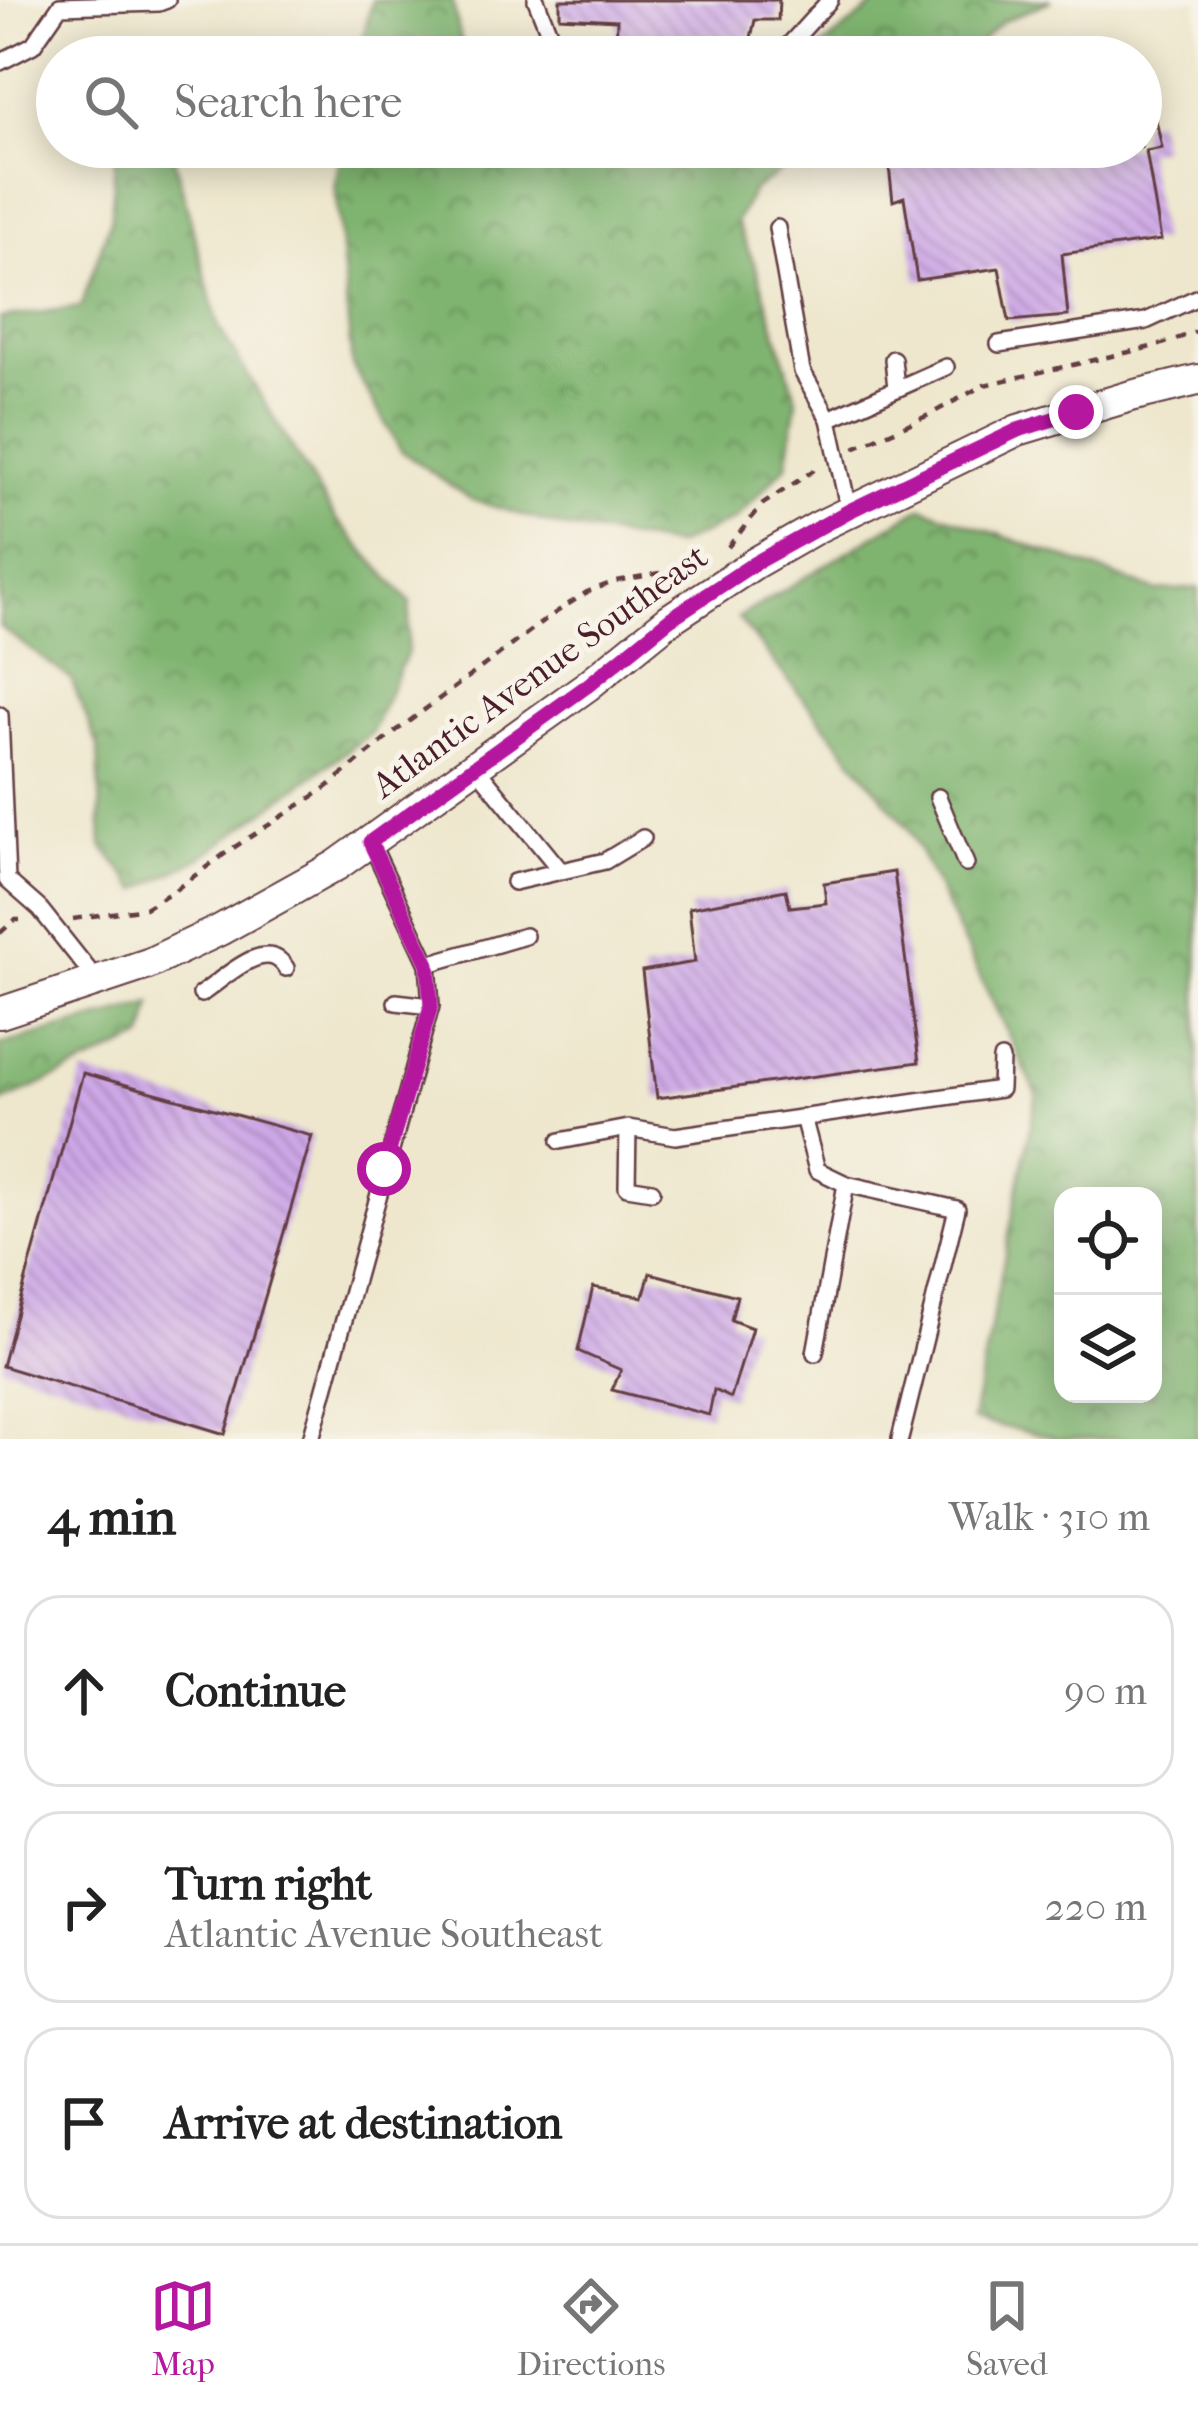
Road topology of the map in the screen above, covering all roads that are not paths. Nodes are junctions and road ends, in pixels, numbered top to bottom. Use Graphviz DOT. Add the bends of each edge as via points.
graph roads {
  1 [pos="167,0"];
  2 [pos="536,0"];
  3 [pos="830,0"];
  4 [pos="39,36"];
  5 [pos="551,36"];
  6 [pos="797,36"];
  7 [pos="36,41"];
  8 [pos="0,62"];
  9 [pos="777,228"];
  10 [pos="1198,297"];
  11 [pos="999,344"];
  12 [pos="893,359"];
  13 [pos="946,367"];
  14 [pos="1198,380"];
  15 [pos="896,388"];
  16 [pos="829,419"];
  17 [pos="849,511"];
  18 [pos="0,715"];
  19 [pos="475,766"];
  20 [pos="938,796"];
  21 [pos="643,838"];
  22 [pos="370,842"];
  23 [pos="966,863"];
  24 [pos="561,871"];
  25 [pos="3,880"];
  26 [pos="514,882"];
  27 [pos="525,936"];
  28 [pos="428,964"];
  29 [pos="286,968"];
  30 [pos="98,982"];
  31 [pos="201,994"];
  32 [pos="396,1002"];
  33 [pos="431,1006"];
  34 [pos="0,1012"];
  35 [pos="1001,1059"];
  36 [pos="802,1118"];
  37 [pos="628,1128"];
  38 [pos="560,1141"];
  39 [pos="847,1184"];
  40 [pos="652,1191"];
  41 [pos="815,1354"];
  42 [pos="310,1439"];
  43 [pos="900,1439"];
  1 -- 4 [label="lane" via="60,6"];
  2 -- 5 [label="lane"];
  3 -- 6 [label="lane"];
  7 -- 8 [label="lane"];
  9 -- 16 [label="lane" via="802,371"];
  10 -- 11 [label="lane" via="1146,321"];
  12 -- 15 [label="lane"];
  13 -- 15 [label="lane"];
  14 -- 17 [label="street, Atlantic Avenue Southeast" via="1018,430"];
  15 -- 16 [label="lane"];
  16 -- 17 [label="lane"];
  17 -- 19 [label="street, Atlantic Avenue Southeast" via="670,619"];
  18 -- 25 [label="lane"];
  19 -- 22 [label="street, Atlantic Avenue Southeast"];
  19 -- 24 [label="lane"];
  20 -- 23 [label="lane"];
  21 -- 24 [label="lane" via="605,861"];
  22 -- 28 [label="lane"];
  22 -- 30 [label="street, Atlantic Avenue Southeast" via="220,931"];
  24 -- 26 [label="lane"];
  25 -- 30 [label="lane" via="49,920"];
  27 -- 28 [label="lane"];
  28 -- 33 [label="lane"];
  29 -- 31 [label="lane" via="280,957 257,956"];
  30 -- 34 [label="street, Atlantic Avenue Southeast"];
  32 -- 33 [label="lane"];
  33 -- 42 [label="lane"];
  35 -- 36 [label="lane" via="1000,1089"];
  36 -- 37 [label="lane" via="675,1136"];
  36 -- 39 [label="lane" via="817,1170"];
  37 -- 38 [label="lane"];
  37 -- 40 [label="lane" via="627,1187"];
  39 -- 41 [label="lane"];
  39 -- 43 [label="lane" via="957,1208"];
}
